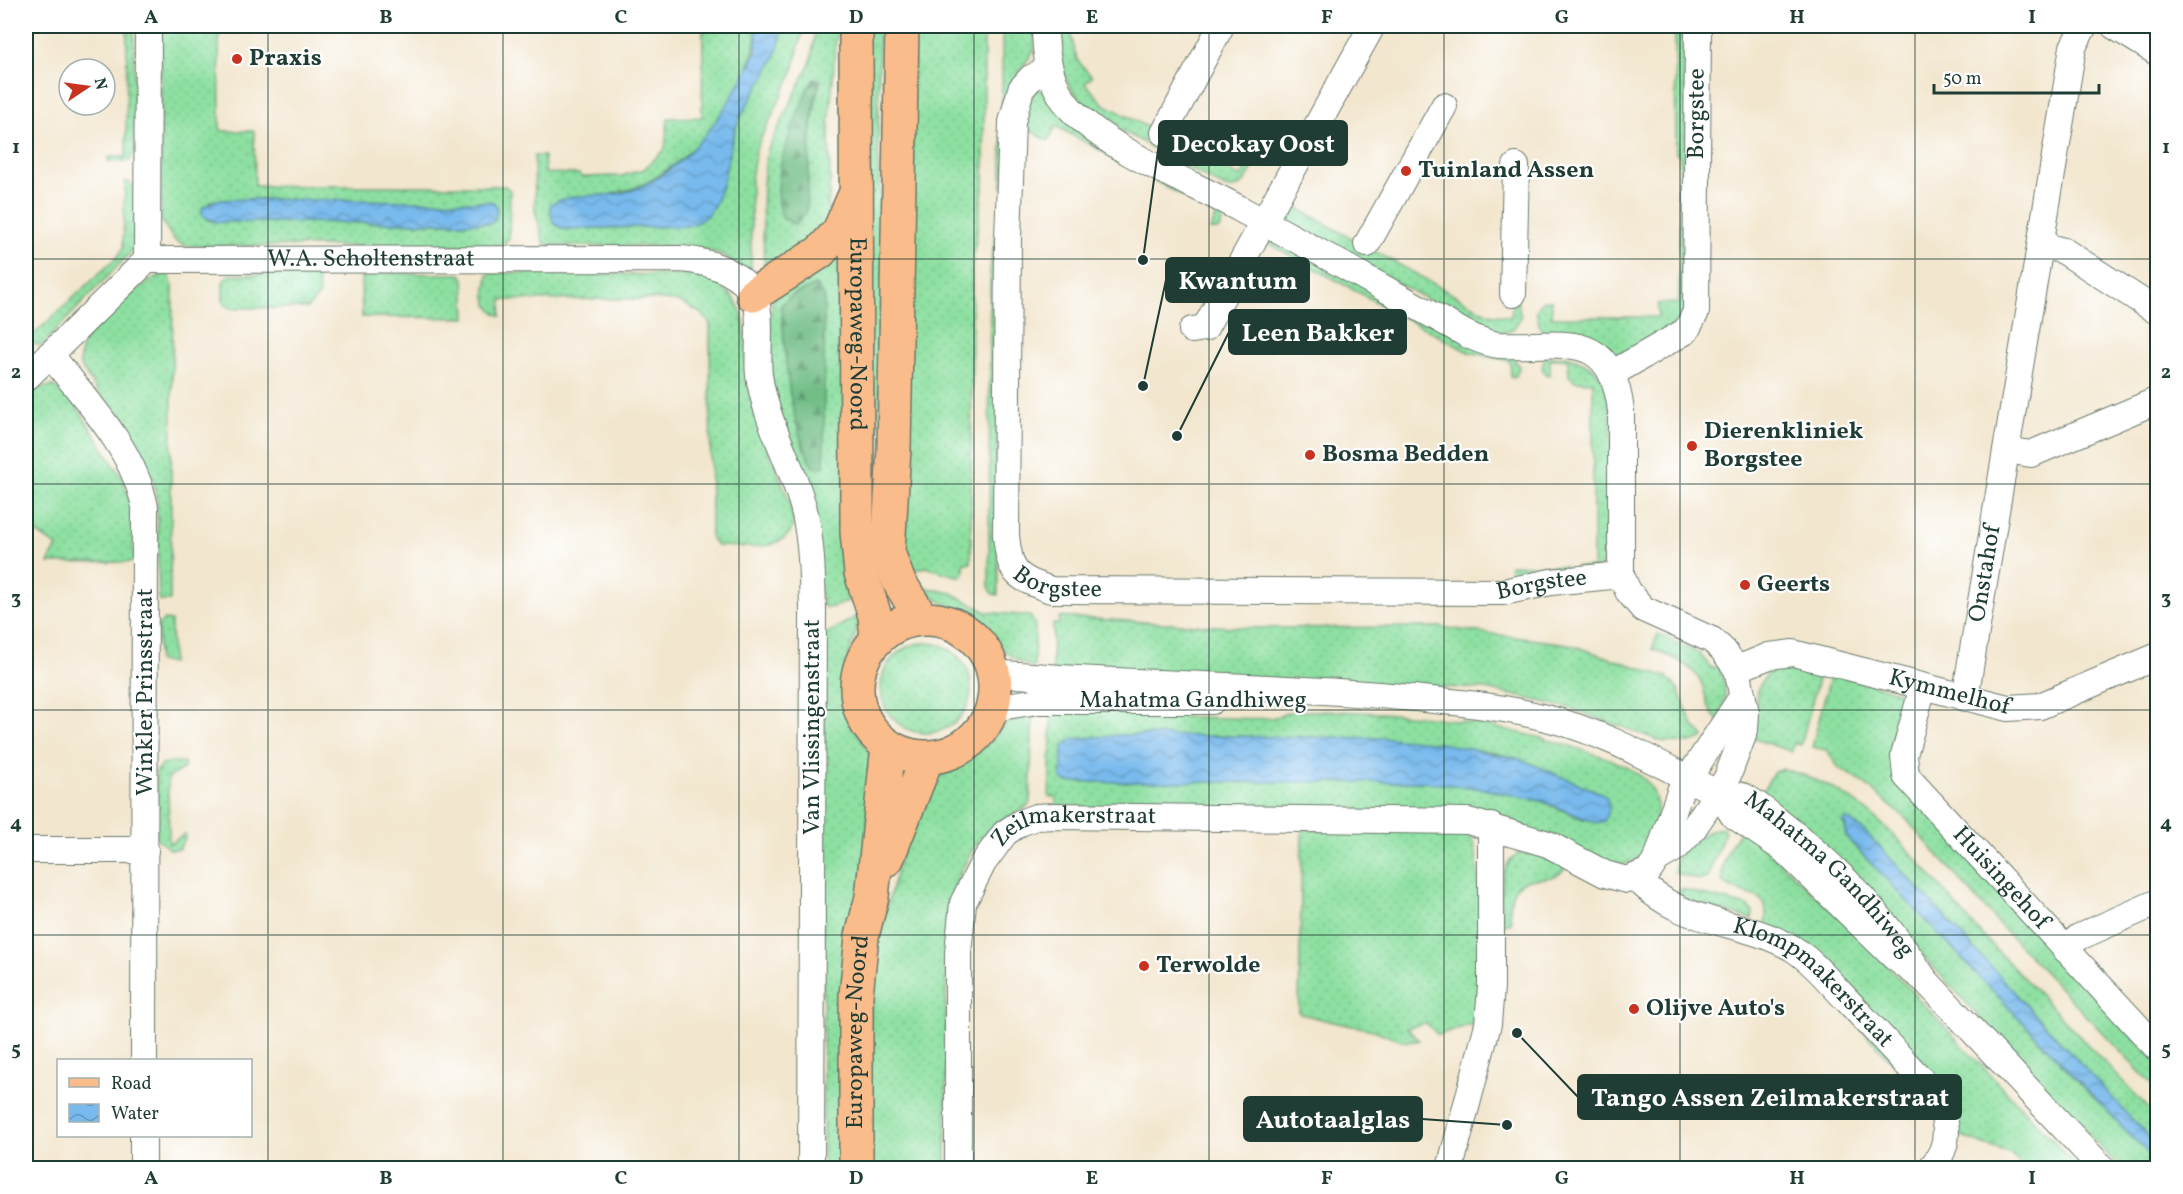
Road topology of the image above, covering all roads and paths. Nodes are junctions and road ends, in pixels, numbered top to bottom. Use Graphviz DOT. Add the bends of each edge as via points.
graph roads {
  1 [pos="148,26"];
  2 [pos="856,26"];
  3 [pos="902,26"];
  4 [pos="1045,26"];
  5 [pos="1221,26"];
  6 [pos="1372,26"];
  7 [pos="1698,26"];
  8 [pos="2084,26"];
  9 [pos="2114,26"];
  10 [pos="2157,53"];
  11 [pos="1049,69"];
  12 [pos="1444,106"];
  13 [pos="1164,133"];
  14 [pos="1516,166"];
  15 [pos="856,189"];
  16 [pos="1265,223"];
  17 [pos="1367,244"];
  18 [pos="2041,245"];
  19 [pos="147,260"];
  20 [pos="1513,294"];
  21 [pos="753,295"];
  22 [pos="2157,312"];
  23 [pos="1192,330"];
  24 [pos="50,354"];
  25 [pos="1612,373"];
  26 [pos="26,378"];
  27 [pos="2157,400"];
  28 [pos="2007,450"];
  29 [pos="1621,575"];
  30 [pos="922,619"];
  31 [pos="877,639"];
  32 [pos="2157,656"];
  33 [pos="1737,669"];
  34 [pos="993,673"];
  35 [pos="1923,687"];
  36 [pos="1395,697"];
  37 [pos="1742,697"];
  38 [pos="1965,698"];
  39 [pos="992,708"];
  40 [pos="888,746"];
  41 [pos="927,758"];
  42 [pos="1688,776"];
  43 [pos="1718,793"];
  44 [pos="1491,826"];
  45 [pos="26,850"];
  46 [pos="145,850"];
  47 [pos="1656,859"];
  48 [pos="1636,878"];
  49 [pos="872,897"];
  50 [pos="2157,902"];
  51 [pos="2065,949"];
  52 [pos="2157,1049"];
  53 [pos="144,1059"];
  54 [pos="143,1137"];
  55 [pos="143,1168"];
  56 [pos="811,1168"];
  57 [pos="856,1168"];
  58 [pos="958,1168"];
  59 [pos="1450,1168"];
  60 [pos="1931,1168"];
  61 [pos="2102,1168"];
  1 -- 19 [label="street"];
  2 -- 15 [label="main road, Europaweg-Noord"];
  3 -- 30 [label="main road, Europaweg-Noord" via="894,449 888,552 898,580"];
  4 -- 11 [label="street"];
  5 -- 13 [label="street"];
  6 -- 16 [label="street"];
  7 -- 25 [label="street, Borgstee" via="1696,312 1686,331"];
  8 -- 18 [label="street, Onstahof" via="2073,47"];
  9 -- 10 [label="street"];
  11 -- 16 [label="street" via="1067,105 1099,134"];
  11 -- 29 [label="street, Borgstee" via="1031,78 1021,89 1012,122 1006,535 1009,562 1023,580 1051,590 1503,592 1551,582"];
  12 -- 17 [label="street"];
  14 -- 20 [label="street"];
  15 -- 21 [label="main road" via="839,231 820,252"];
  15 -- 31 [label="main road, Europaweg-Noord" via="858,550"];
  16 -- 23 [label="street" via="1206,328"];
  16 -- 25 [label="street" via="1468,336 1496,345 1577,345 1603,360"];
  18 -- 22 [label="street" via="2064,251"];
  18 -- 28 [label="street, Onstahof"];
  19 -- 21 [label="street, W.A. Scholtenstraat" via="701,261 718,266"];
  19 -- 24 [label="street"];
  21 -- 56 [label="street, Van Vlissingenstraat" via="762,397 805,512 810,545"];
  24 -- 26 [label="street"];
  24 -- 46 [label="street, Winkler Prinsstraat" via="126,453 137,474 145,507"];
  25 -- 29 [label="street, Borgstee" via="1621,411"];
  27 -- 28 [label="street" via="2031,453"];
  28 -- 38 [label="street, Onstahof"];
  29 -- 33 [label="street, Borgstee" via="1643,609 1712,640"];
  30 -- 31 [label="main road" via="898,624"];
  30 -- 34 [label="main road" via="946,622 968,633 984,651"];
  31 -- 40 [label="main road" via="864,655 857,695 862,715"];
  32 -- 38 [label="street, Kymmelhof" via="2040,706 2008,708"];
  33 -- 35 [label="street, Kymmelhof" via="1769,656 1793,653"];
  33 -- 37 [label="street"];
  34 -- 36 [label="street, Mahatma Gandhiweg"];
  34 -- 39 [label="main road"];
  35 -- 38 [label="street, Kymmelhof"];
  35 -- 51 [label="street, Huisingehof" via="1904,755 1906,776"];
  36 -- 39 [label="street, Mahatma Gandhiweg" via="1311,701 1039,701"];
  36 -- 42 [label="street, Mahatma Gandhiweg" via="1485,705 1550,719 1602,736"];
  37 -- 42 [label="street"];
  37 -- 43 [label="street" via="1745,730 1734,765"];
  39 -- 41 [label="main road" via="983,727 968,743"];
  40 -- 41 [label="main road" via="907,755"];
  40 -- 49 [label="main road, Europaweg-Noord"];
  41 -- 49 [label="main road, Europaweg-Noord"];
  42 -- 43 [label="street, Mahatma Gandhiweg"];
  42 -- 47 [label="street"];
  43 -- 47 [label="street" via="1676,848"];
  43 -- 61 [label="street, Mahatma Gandhiweg" via="1733,815 1783,849 1894,957 1925,980"];
  44 -- 48 [label="street, Zeilmakerstraat" via="1548,844 1605,874 1627,880"];
  44 -- 58 [label="street, Zeilmakerstraat" via="1445,819 1046,816 1020,823 1005,833 982,863 963,903 958,953"];
  44 -- 59 [label="street" via="1488,1024"];
  45 -- 46 [label="street"];
  46 -- 53 [label="street, Winkler Prinsstraat"];
  47 -- 48 [label="street" via="1649,871"];
  48 -- 60 [label="street, Klompmakerstraat" via="1653,896 1673,908 1768,937 1808,959 1941,1105 1947,1122 1945,1142"];
  49 -- 57 [label="main road, Europaweg-Noord" via="862,936 856,995"];
  50 -- 51 [label="street" via="2079,937"];
  51 -- 52 [label="street, Huisingehof"];
  54 -- 55 [label="street"];
}
